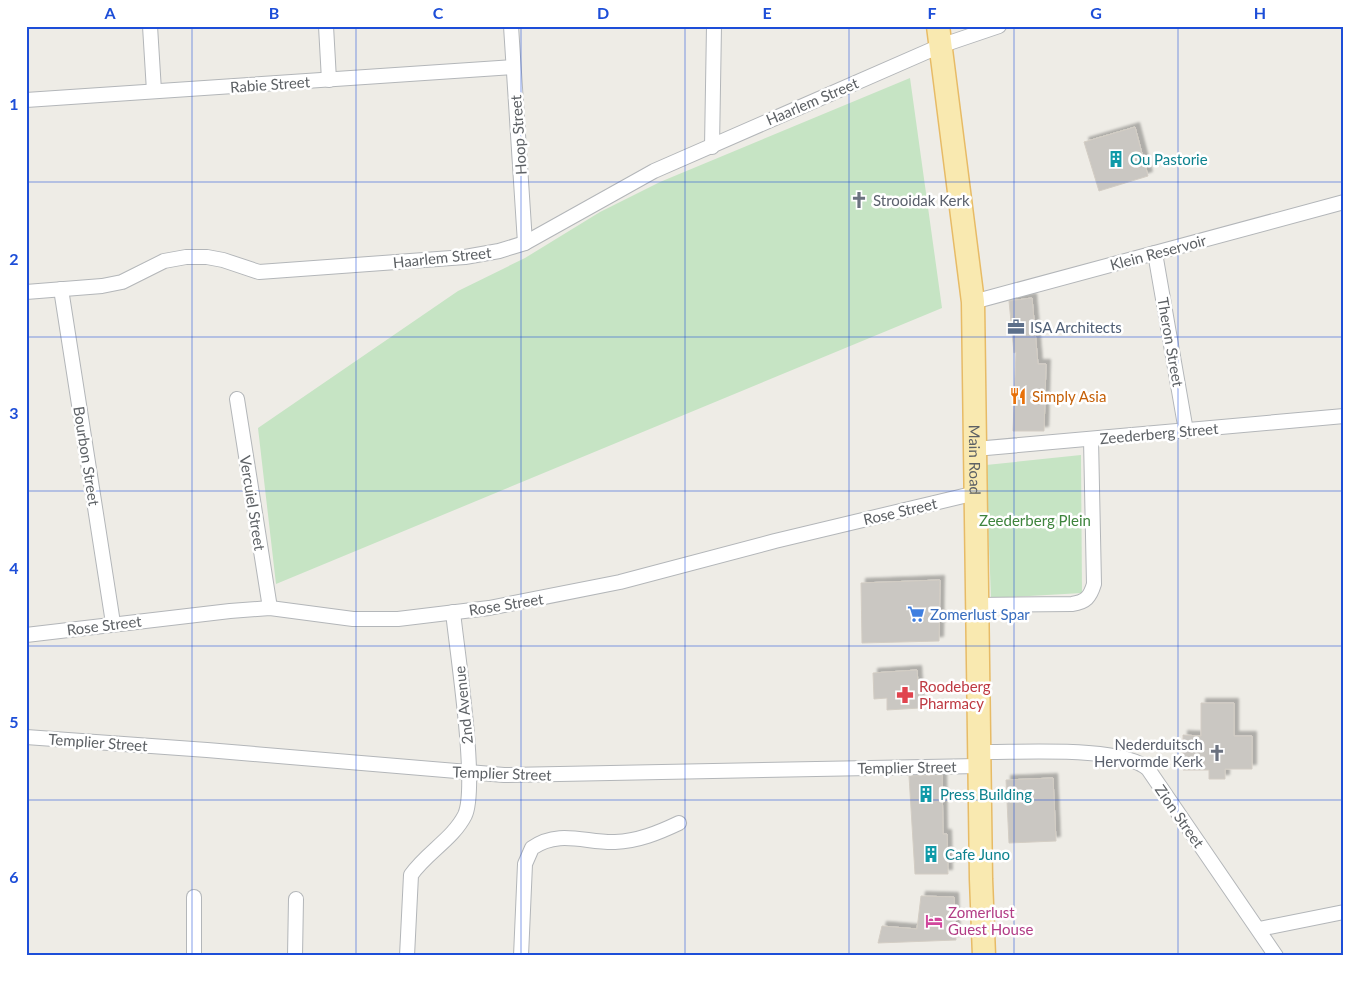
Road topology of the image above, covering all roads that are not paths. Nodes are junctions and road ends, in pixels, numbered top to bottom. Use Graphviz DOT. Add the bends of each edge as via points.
graph roads {
  1 [pos="150,26"];
  2 [pos="326,26"];
  3 [pos="511,26"];
  4 [pos="714,26"];
  5 [pos="999,26"];
  6 [pos="939,36"];
  7 [pos="513,67"];
  8 [pos="329,80"];
  9 [pos="154,91"];
  10 [pos="26,100"];
  11 [pos="712,147"];
  12 [pos="1344,202"];
  13 [pos="525,243"];
  14 [pos="1155,253"];
  15 [pos="61,289"];
  16 [pos="26,292"];
  17 [pos="973,302"];
  18 [pos="238,398"];
  19 [pos="1344,416"];
  20 [pos="1186,431"];
  21 [pos="1091,439"];
  22 [pos="975,449"];
  23 [pos="976,493"];
  24 [pos="977,605"];
  25 [pos="270,608"];
  26 [pos="453,612"];
  27 [pos="114,624"];
  28 [pos="26,635"];
  29 [pos="26,737"];
  30 [pos="979,759"];
  31 [pos="469,773"];
  32 [pos="678,823"];
  33 [pos="194,897"];
  34 [pos="296,899"];
  35 [pos="1344,912"];
  36 [pos="1259,929"];
  37 [pos="194,956"];
  38 [pos="295,956"];
  39 [pos="407,956"];
  40 [pos="521,956"];
  41 [pos="984,956"];
  42 [pos="1276,956"];
  1 -- 9 [label="street"];
  2 -- 8 [label="street"];
  3 -- 7 [label="street, Hoop Street"];
  4 -- 11 [label="street"];
  5 -- 6 [label="street, Haarlem Street"];
  6 -- 11 [label="street, Haarlem Street"];
  6 -- 17 [label="main road, Main Road"];
  7 -- 8 [label="street, Rabie Street"];
  7 -- 13 [label="street, Hoop Street"];
  8 -- 9 [label="street, Rabie Street"];
  9 -- 10 [label="street, Rabie Street"];
  11 -- 13 [label="street, Haarlem Street" via="654,171"];
  12 -- 14 [label="street, Klein Reservoir"];
  13 -- 15 [label="street, Haarlem Street" via="464,257 266,272 207,257 186,257 164,261 122,282"];
  14 -- 17 [label="street, Klein Reservoir"];
  14 -- 20 [label="street, Theron Street"];
  15 -- 16 [label="street, Haarlem Street"];
  15 -- 27 [label="street, Bourbon Street"];
  17 -- 22 [label="main road, Main Road"];
  18 -- 25 [label="street, Vercuiel Street"];
  19 -- 20 [label="street, Zeederberg Street"];
  20 -- 21 [label="street, Zeederberg Street"];
  21 -- 22 [label="street, Zeederberg Street"];
  21 -- 24 [label="street" via="1094,584 1091,595 1072,604"];
  22 -- 23 [label="main road, Main Road"];
  23 -- 24 [label="main road, Main Road"];
  23 -- 26 [label="street, Rose Street" via="620,582"];
  24 -- 30 [label="main road, Main Road"];
  25 -- 26 [label="street, Rose Street" via="353,619 398,619"];
  25 -- 27 [label="street, Rose Street"];
  26 -- 31 [label="street, 2nd Avenue"];
  27 -- 28 [label="street, Rose Street"];
  29 -- 31 [label="street, Templier Street"];
  30 -- 31 [label="street, Templier Street" via="556,776"];
  30 -- 36 [label="street, Zion Street" via="1113,755 1141,763"];
  30 -- 41 [label="main road, Main Road"];
  31 -- 39 [label="street, 2nd Avenue" via="466,813 456,829 418,864 411,875"];
  32 -- 40 [label="street" via="636,840 614,842 553,838 532,848 525,864"];
  33 -- 37 [label="street"];
  34 -- 38 [label="street"];
  35 -- 36 [label="street"];
  36 -- 42 [label="street, Zion Street"];
}
